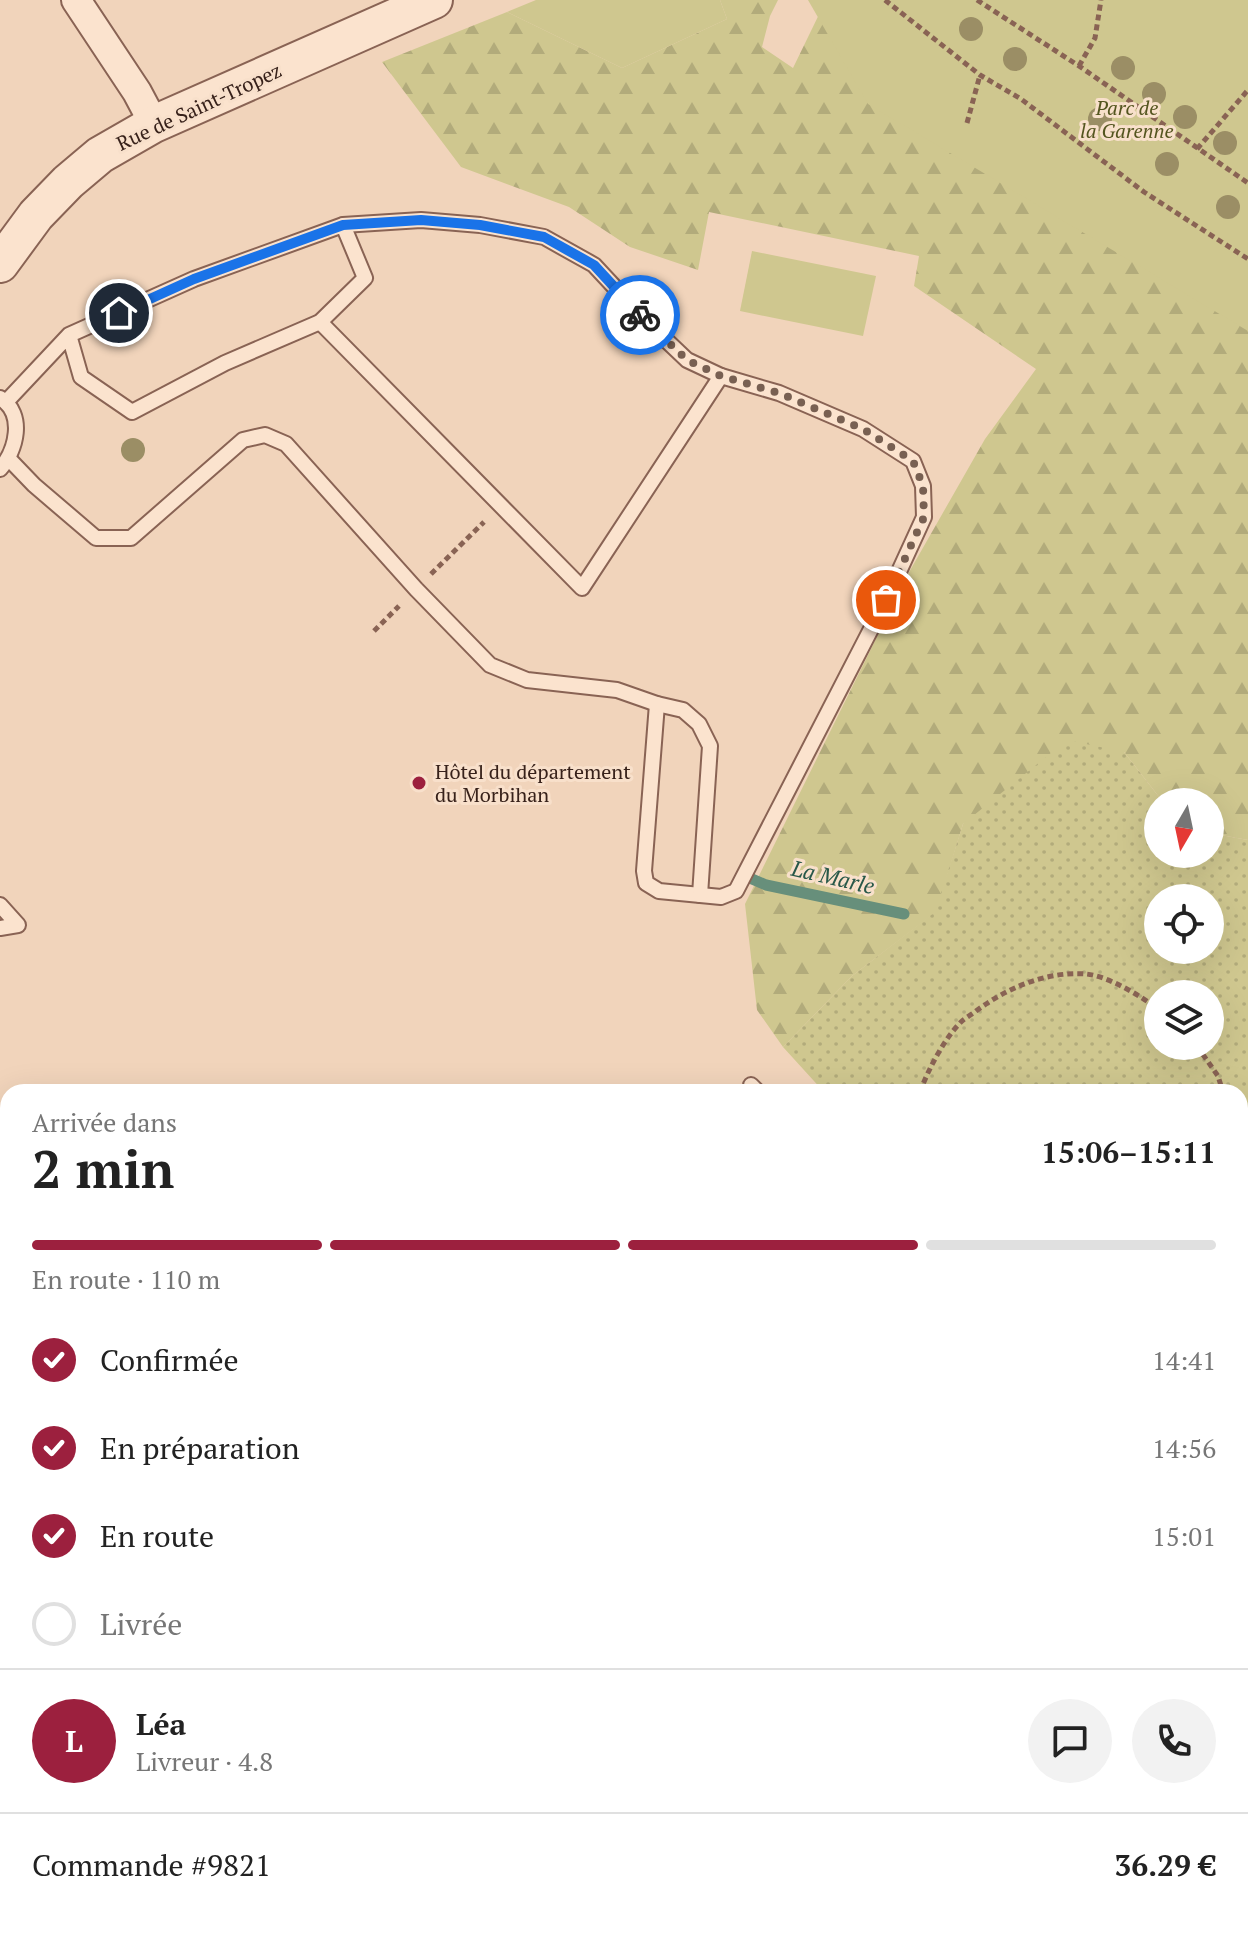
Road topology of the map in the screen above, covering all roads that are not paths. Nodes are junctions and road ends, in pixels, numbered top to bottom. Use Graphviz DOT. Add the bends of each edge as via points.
graph roads {
  1 [pos="76,0"];
  2 [pos="434,0"];
  3 [pos="154,124"];
  4 [pos="343,225"];
  5 [pos="0,264"];
  6 [pos="320,322"];
  7 [pos="69,335"];
  8 [pos="721,376"];
  9 [pos="3,400"];
  10 [pos="4,464"];
  11 [pos="657,704"];
  12 [pos="700,895"];
  13 [pos="0,905"];
  14 [pos="0,928"];
  1 -- 3 [label="street"];
  2 -- 3 [label="street, Rue de Saint-Tropez"];
  3 -- 5 [label="street, Rue de Saint-Tropez" via="100,155 68,182"];
  4 -- 6 [label="lane" via="365,278"];
  4 -- 7 [label="lane" via="194,279"];
  4 -- 8 [label="lane" via="421,220 544,237 594,265 687,360"];
  6 -- 7 [label="lane" via="225,363 132,412 81,377"];
  6 -- 8 [label="lane" via="582,588"];
  7 -- 9 [label="lane"];
  8 -- 12 [label="lane" via="779,393 863,429 913,461 923,486 924,517 741,884 721,897"];
  9 -- 10 [label="lane" via="17,433"];
  10 -- 11 [label="lane" via="96,538 131,538 243,440 265,435 286,444 490,665 527,680 617,690"];
  11 -- 12 [label="lane" via="683,710 699,724 710,746"];
  11 -- 12 [label="lane" via="646,883 659,891"];
  13 -- 14 [label="lane" via="18,925"];
}
